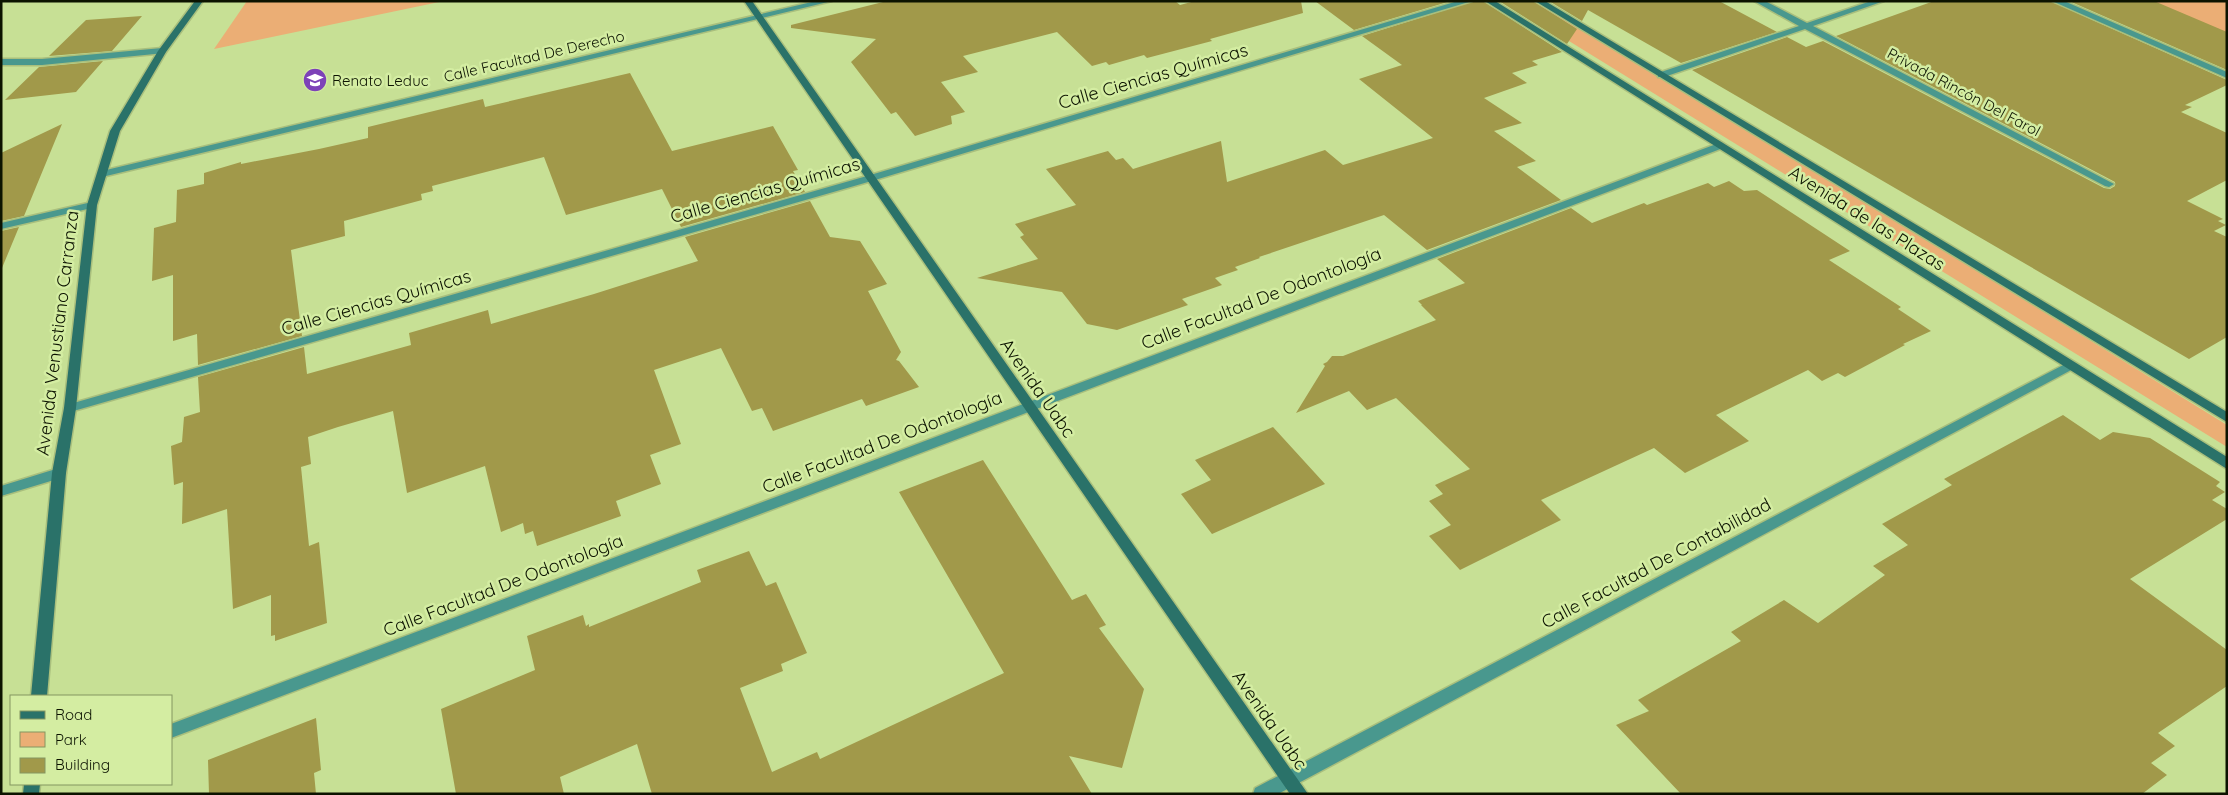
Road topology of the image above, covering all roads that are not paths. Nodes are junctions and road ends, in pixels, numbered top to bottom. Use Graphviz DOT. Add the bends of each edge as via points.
graph roads {
  1 [pos="199,1"];
  2 [pos="748,1"];
  3 [pos="828,1"];
  4 [pos="1468,1"];
  5 [pos="1489,1"];
  6 [pos="1539,1"];
  7 [pos="1758,1"];
  8 [pos="1880,1"];
  9 [pos="2056,1"];
  10 [pos="760,18"];
  11 [pos="1806,26"];
  12 [pos="162,51"];
  13 [pos="1,62"];
  14 [pos="1661,75"];
  15 [pos="2227,75"];
  16 [pos="1719,146"];
  17 [pos="102,174"];
  18 [pos="871,178"];
  19 [pos="2108,184"];
  20 [pos="92,205"];
  21 [pos="1,226"];
  22 [pos="2069,366"];
  23 [pos="1030,407"];
  24 [pos="70,408"];
  25 [pos="2227,418"];
  26 [pos="2227,464"];
  27 [pos="59,474"];
  28 [pos="1,490"];
  29 [pos="39,695"];
  30 [pos="172,731"];
  31 [pos="1290,779"];
  32 [pos="1261,794"];
  33 [pos="1300,794"];
  1 -- 12 [label="street, Avenida Venustiano Carranza"];
  2 -- 10 [label="street, Avenida Uabc"];
  3 -- 10 [label="street, Calle Facultad De Derecho"];
  4 -- 18 [label="street, Calle Ciencias Químicas"];
  5 -- 16 [label="street, Avenida de las Plazas"];
  6 -- 14 [label="street, Avenida de las Plazas"];
  7 -- 11 [label="street, Privada Rincón Del Farol"];
  8 -- 11 [label="street"];
  9 -- 15 [label="street"];
  10 -- 17 [label="street, Calle Facultad De Derecho"];
  10 -- 18 [label="street, Avenida Uabc"];
  11 -- 14 [label="street"];
  11 -- 19 [label="street, Privada Rincón Del Farol"];
  12 -- 13 [label="street" via="42,62"];
  12 -- 17 [label="street, Avenida Venustiano Carranza" via="115,131"];
  14 -- 25 [label="street, Avenida de las Plazas"];
  16 -- 22 [label="street, Avenida de las Plazas"];
  16 -- 23 [label="street, Calle Facultad De Odontología"];
  17 -- 20 [label="street, Avenida Venustiano Carranza"];
  18 -- 23 [label="street, Avenida Uabc"];
  18 -- 24 [label="street, Calle Ciencias Químicas"];
  20 -- 21 [label="street"];
  20 -- 24 [label="street, Avenida Venustiano Carranza"];
  22 -- 26 [label="street, Avenida de las Plazas"];
  22 -- 31 [label="street, Calle Facultad De Contabilidad"];
  23 -- 30 [label="street, Calle Facultad De Odontología"];
  23 -- 31 [label="street, Avenida Uabc"];
  24 -- 27 [label="street, Avenida Venustiano Carranza"];
  27 -- 28 [label="street"];
  27 -- 29 [label="street, Avenida Venustiano Carranza"];
  31 -- 32 [label="street, Calle Facultad De Contabilidad"];
  31 -- 33 [label="street, Avenida Uabc"];
}
